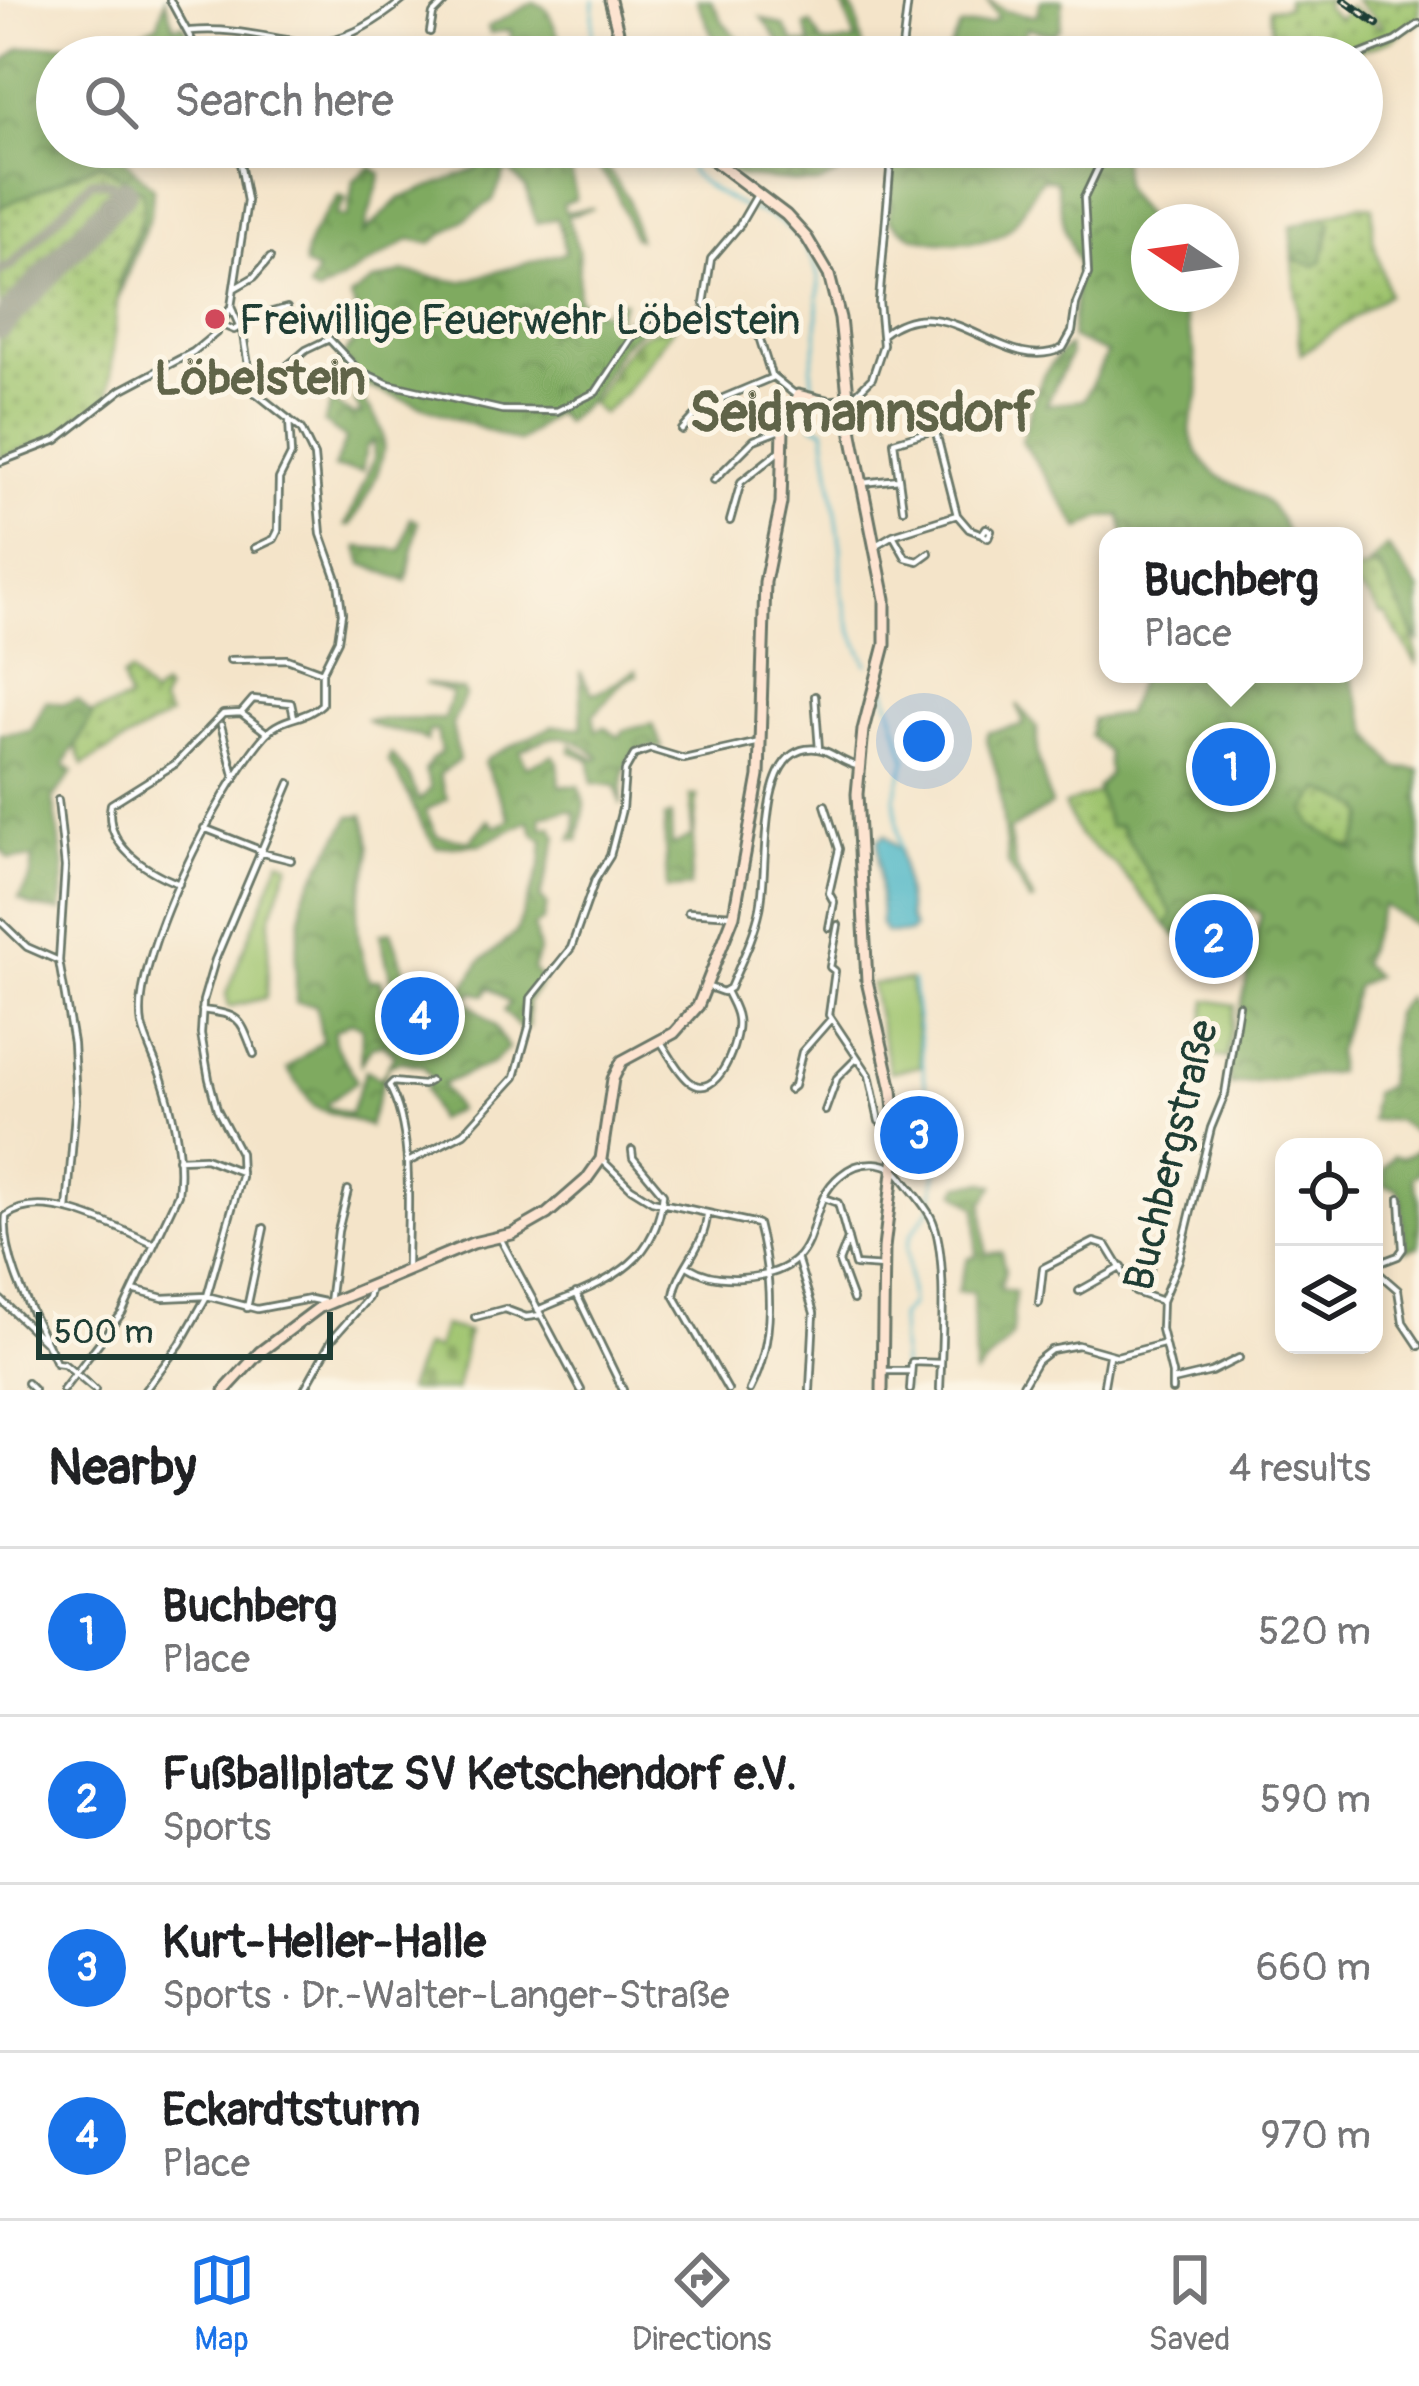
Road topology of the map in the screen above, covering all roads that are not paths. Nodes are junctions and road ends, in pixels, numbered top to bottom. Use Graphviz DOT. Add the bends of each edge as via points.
graph roads {
  1 [pos="170,0"];
  2 [pos="404,0"];
  3 [pos="447,0"];
  4 [pos="610,0"];
  5 [pos="908,0"];
  6 [pos="1419,24"];
  7 [pos="190,31"];
  8 [pos="430,32"];
  9 [pos="192,36"];
  10 [pos="254,36"];
  11 [pos="344,36"];
  12 [pos="620,36"];
  13 [pos="904,36"];
  14 [pos="1383,46"];
  15 [pos="241,168"];
  16 [pos="725,168"];
  17 [pos="890,168"];
  18 [pos="1098,168"];
  19 [pos="758,193"];
  20 [pos="270,258"];
  21 [pos="235,288"];
  22 [pos="231,307"];
  23 [pos="286,308"];
  24 [pos="710,311"];
  25 [pos="222,326"];
  26 [pos="239,327"];
  27 [pos="883,334"];
  28 [pos="773,377"];
  29 [pos="254,394"];
  30 [pos="797,396"];
  31 [pos="848,401"];
  32 [pos="929,405"];
  33 [pos="289,419"];
  34 [pos="782,429"];
  35 [pos="682,430"];
  36 [pos="934,430"];
  37 [pos="781,450"];
  38 [pos="0,462"];
  39 [pos="899,479"];
  40 [pos="714,480"];
  41 [pos="862,484"];
  42 [pos="903,509"];
  43 [pos="957,515"];
  44 [pos="730,521"];
  45 [pos="982,534"];
  46 [pos="893,535"];
  47 [pos="873,547"];
  48 [pos="255,548"];
  49 [pos="929,553"];
  50 [pos="230,660"];
  51 [pos="322,672"];
  52 [pos="815,696"];
  53 [pos="241,713"];
  54 [pos="294,717"];
  55 [pos="220,721"];
  56 [pos="267,733"];
  57 [pos="760,742"];
  58 [pos="819,749"];
  59 [pos="858,766"];
  60 [pos="236,779"];
  61 [pos="290,783"];
  62 [pos="58,800"];
  63 [pos="826,806"];
  64 [pos="204,828"];
  65 [pos="260,851"];
  66 [pos="291,860"];
  67 [pos="179,884"];
  68 [pos="688,912"];
  69 [pos="734,915"];
  70 [pos="0,921"];
  71 [pos="838,925"];
  72 [pos="829,928"];
  73 [pos="59,961"];
  74 [pos="709,987"];
  75 [pos="726,991"];
  76 [pos="1239,1005"];
  77 [pos="202,1010"];
  78 [pos="830,1020"];
  79 [pos="660,1040"];
  80 [pos="254,1054"];
  81 [pos="857,1058"];
  82 [pos="430,1082"];
  83 [pos="789,1090"];
  84 [pos="825,1112"];
  85 [pos="896,1124"];
  86 [pos="632,1150"];
  87 [pos="178,1159"];
  88 [pos="601,1160"];
  89 [pos="408,1162"];
  90 [pos="896,1167"];
  91 [pos="242,1174"];
  92 [pos="908,1185"];
  93 [pos="892,1188"];
  94 [pos="348,1190"];
  95 [pos="824,1198"];
  96 [pos="1400,1198"];
  97 [pos="662,1205"];
  98 [pos="67,1210"];
  99 [pos="707,1215"];
  100 [pos="264,1228"];
  101 [pos="499,1236"];
  102 [pos="848,1239"];
  103 [pos="153,1244"];
  104 [pos="1159,1247"];
  105 [pos="797,1258"];
  106 [pos="688,1267"];
  107 [pos="884,1267"];
  108 [pos="1121,1267"];
  109 [pos="407,1272"];
  110 [pos="766,1275"];
  111 [pos="1132,1284"];
  112 [pos="368,1287"];
  113 [pos="133,1290"];
  114 [pos="1079,1291"];
  115 [pos="576,1293"];
  116 [pos="207,1296"];
  117 [pos="0,1299"];
  118 [pos="853,1300"];
  119 [pos="1162,1300"];
  120 [pos="329,1303"];
  121 [pos="1039,1303"];
  122 [pos="247,1308"];
  123 [pos="540,1312"];
  124 [pos="476,1317"];
  125 [pos="44,1340"];
  126 [pos="1163,1344"];
  127 [pos="1419,1346"];
  128 [pos="1109,1356"];
  129 [pos="1238,1358"];
  130 [pos="941,1363"];
  131 [pos="883,1371"];
  132 [pos="905,1371"];
  133 [pos="76,1373"];
  134 [pos="1173,1381"];
  135 [pos="27,1384"];
  136 [pos="1104,1384"];
  137 [pos="34,1390"];
  138 [pos="63,1390"];
  139 [pos="94,1390"];
  140 [pos="145,1390"];
  141 [pos="225,1390"];
  142 [pos="304,1390"];
  143 [pos="581,1390"];
  144 [pos="622,1390"];
  145 [pos="728,1390"];
  146 [pos="750,1390"];
  147 [pos="810,1390"];
  148 [pos="883,1390"];
  149 [pos="910,1390"];
  150 [pos="940,1390"];
  151 [pos="1020,1390"];
  152 [pos="1172,1390"];
  1 -- 7 [label="street"];
  2 -- 11 [label="street"];
  3 -- 8 [label="street"];
  4 -- 12 [label="street"];
  5 -- 13 [label="street"];
  6 -- 14 [label="street"];
  7 -- 9 [label="street"];
  7 -- 10 [label="street"];
  15 -- 21 [label="street" via="247,201"];
  16 -- 19 [label="street"];
  17 -- 27 [label="street"];
  18 -- 27 [label="street" via="1084,198 1088,274 1063,348 1031,355 935,319"];
  19 -- 24 [label="street" via="710,259"];
  19 -- 31 [label="street" via="794,223 829,275"];
  20 -- 21 [label="street"];
  21 -- 22 [label="street"];
  22 -- 25 [label="street"];
  22 -- 26 [label="street"];
  23 -- 26 [label="street"];
  24 -- 28 [label="street" via="756,327"];
  24 -- 29 [label="street" via="634,336 596,392 560,411 502,410 373,379 329,339"];
  25 -- 26 [label="street"];
  25 -- 38 [label="street" via="67,435"];
  26 -- 29 [label="street"];
  27 -- 31 [label="street" via="876,370"];
  28 -- 30 [label="street"];
  28 -- 35 [label="street" via="704,406"];
  29 -- 33 [label="street"];
  30 -- 31 [label="street"];
  30 -- 34 [label="street"];
  31 -- 41 [label="street"];
  32 -- 36 [label="street"];
  33 -- 48 [label="street" via="276,536"];
  33 -- 51 [label="street" via="313,449 321,534 342,601 340,633"];
  34 -- 37 [label="street"];
  34 -- 40 [label="street" via="754,440"];
  36 -- 39 [label="street" via="894,442"];
  36 -- 43 [label="street"];
  37 -- 44 [label="street" via="741,482"];
  37 -- 57 [label="street" via="781,503 765,582"];
  39 -- 41 [label="street"];
  39 -- 42 [label="street"];
  41 -- 47 [label="street"];
  43 -- 45 [label="street"];
  43 -- 46 [label="street"];
  46 -- 47 [label="street"];
  46 -- 49 [label="street" via="906,558"];
  47 -- 59 [label="street" via="886,614 883,659"];
  50 -- 51 [label="street" via="287,659"];
  51 -- 54 [label="street" via="322,704"];
  52 -- 58 [label="street"];
  53 -- 54 [label="street" via="253,699 291,703"];
  53 -- 55 [label="street"];
  53 -- 56 [label="street"];
  54 -- 56 [label="street"];
  55 -- 60 [label="street"];
  55 -- 67 [label="street" via="110,809 116,839"];
  56 -- 60 [label="street"];
  57 -- 69 [label="street"];
  57 -- 89 [label="street" via="684,759 651,748 634,755 613,848 571,948 531,998 511,1083 464,1133"];
  58 -- 59 [label="street"];
  58 -- 75 [label="street" via="790,755 776,773 760,908"];
  59 -- 85 [label="street" via="866,966"];
  60 -- 64 [label="street"];
  61 -- 65 [label="street"];
  62 -- 73 [label="street" via="65,867"];
  63 -- 72 [label="street" via="839,849"];
  64 -- 65 [label="street"];
  64 -- 67 [label="street"];
  65 -- 66 [label="street"];
  65 -- 77 [label="street"];
  67 -- 87 [label="street" via="150,954 141,1007"];
  68 -- 69 [label="street"];
  69 -- 74 [label="street"];
  70 -- 73 [label="street" via="27,947"];
  71 -- 78 [label="street"];
  73 -- 98 [label="street" via="76,1101"];
  74 -- 75 [label="street"];
  74 -- 79 [label="street" via="684,1024"];
  75 -- 79 [label="street" via="738,1025 731,1057 714,1081 691,1083"];
  76 -- 119 [label="street, Buchbergstraße" via="1225,1094"];
  77 -- 80 [label="street" via="239,1019"];
  77 -- 91 [label="street" via="212,1092"];
  78 -- 81 [label="street"];
  78 -- 83 [label="street" via="802,1052"];
  79 -- 88 [label="street" via="633,1052 615,1073"];
  81 -- 84 [label="street" via="837,1078"];
  81 -- 85 [label="street" via="879,1120"];
  82 -- 89 [label="street" via="389,1085"];
  85 -- 90 [label="street"];
  86 -- 97 [label="street" via="661,1187"];
  87 -- 91 [label="street" via="206,1158"];
  87 -- 103 [label="street" via="175,1204"];
  88 -- 97 [label="street"];
  88 -- 101 [label="street" via="547,1214"];
  89 -- 109 [label="street"];
  90 -- 92 [label="street"];
  90 -- 93 [label="street"];
  90 -- 95 [label="street" via="855,1167"];
  91 -- 116 [label="street"];
  92 -- 93 [label="street"];
  92 -- 130 [label="street" via="937,1237"];
  93 -- 107 [label="street"];
  94 -- 120 [label="street"];
  95 -- 102 [label="street" via="838,1203"];
  95 -- 105 [label="street"];
  96 -- 127 [label="street" via="1403,1249 1375,1270 1398,1290 1403,1322"];
  97 -- 99 [label="street"];
  97 -- 115 [label="street" via="639,1254 612,1278"];
  98 -- 103 [label="street"];
  98 -- 125 [label="street" via="8,1213 8,1242"];
  99 -- 106 [label="street"];
  99 -- 110 [label="street" via="758,1224"];
  100 -- 122 [label="street"];
  101 -- 109 [label="street"];
  101 -- 123 [label="street"];
  102 -- 107 [label="street" via="855,1264"];
  102 -- 118 [label="street" via="839,1262"];
  103 -- 113 [label="street"];
  104 -- 111 [label="street"];
  105 -- 110 [label="street"];
  105 -- 147 [label="street" via="814,1313"];
  106 -- 110 [label="street" via="722,1278"];
  106 -- 145 [label="street" via="675,1297"];
  107 -- 131 [label="street"];
  108 -- 111 [label="street"];
  108 -- 114 [label="street"];
  108 -- 121 [label="street" via="1107,1246 1087,1243 1043,1268"];
  109 -- 112 [label="street"];
  110 -- 146 [label="street" via="767,1342"];
  111 -- 119 [label="street"];
  112 -- 120 [label="street"];
  112 -- 142 [label="street"];
  113 -- 116 [label="street"];
  113 -- 133 [label="street"];
  115 -- 123 [label="street"];
  115 -- 144 [label="street"];
  116 -- 122 [label="street"];
  116 -- 140 [label="street"];
  117 -- 125 [label="street"];
  119 -- 126 [label="street, Buchbergstraße"];
  120 -- 122 [label="street"];
  120 -- 141 [label="street" via="260,1352"];
  123 -- 124 [label="street"];
  123 -- 143 [label="street"];
  125 -- 133 [label="street" via="56,1363"];
  126 -- 128 [label="street"];
  126 -- 134 [label="street, Buchbergstraße"];
  128 -- 136 [label="street"];
  128 -- 151 [label="street" via="1078,1345 1045,1352"];
  129 -- 134 [label="street"];
  130 -- 132 [label="street" via="912,1363"];
  130 -- 150 [label="street"];
  131 -- 132 [label="street"];
  131 -- 148 [label="street"];
  132 -- 149 [label="street"];
  133 -- 138 [label="street"];
  133 -- 139 [label="street"];
  134 -- 152 [label="street, Buchbergstraße"];
  135 -- 137 [label="street"];
}
